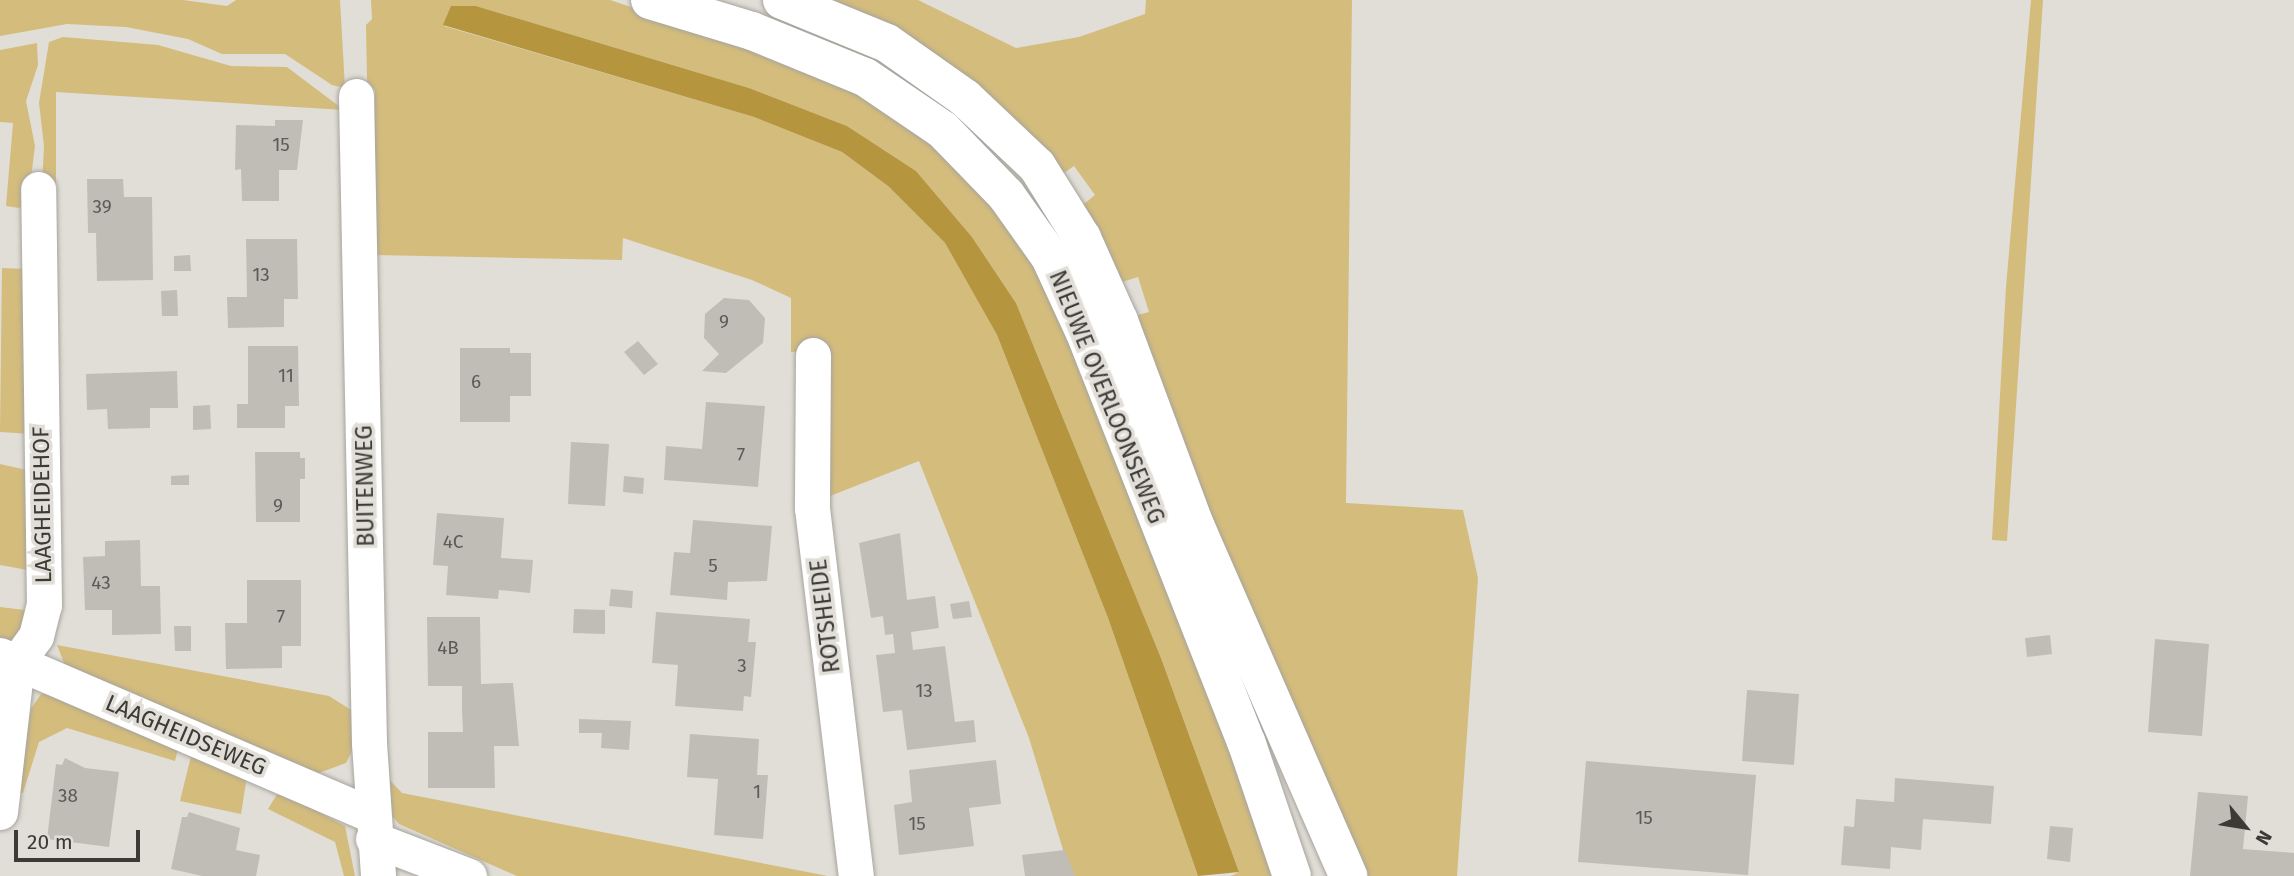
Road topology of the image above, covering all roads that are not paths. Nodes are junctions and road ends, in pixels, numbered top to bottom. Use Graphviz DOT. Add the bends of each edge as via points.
graph roads {
  1 [pos="650,0"];
  2 [pos="782,0"];
  3 [pos="356,96"];
  4 [pos="38,189"];
  5 [pos="813,355"];
  6 [pos="8,659"];
  7 [pos="0,812"];
  8 [pos="372,827"];
  9 [pos="378,876"];
  10 [pos="469,876"];
  11 [pos="856,876"];
  12 [pos="1292,876"];
  13 [pos="1348,876"];
  1 -- 12 [label="street, NIEUWE OVERLOONSEWEG" via="752,31 865,77 943,130 1006,195 1050,257 1085,333 1243,732"];
  2 -- 13 [label="street, NIEUWE OVERLOONSEWEG" via="887,43 965,98 1037,166 1082,238 1119,321 1195,525"];
  3 -- 8 [label="street, BUITENWEG"];
  4 -- 6 [label="street, LAAGHEIDEHOF" via="44,605 36,636"];
  5 -- 11 [label="street, ROTSHEIDE" via="812,508"];
  6 -- 7 [label="street, LAAGHEIDEHOF"];
  6 -- 8 [label="street, LAAGHEIDSEWEG"];
  8 -- 9 [label="street, BUITENWEG"];
  8 -- 10 [label="street, LAAGHEIDSEWEG"];
}
